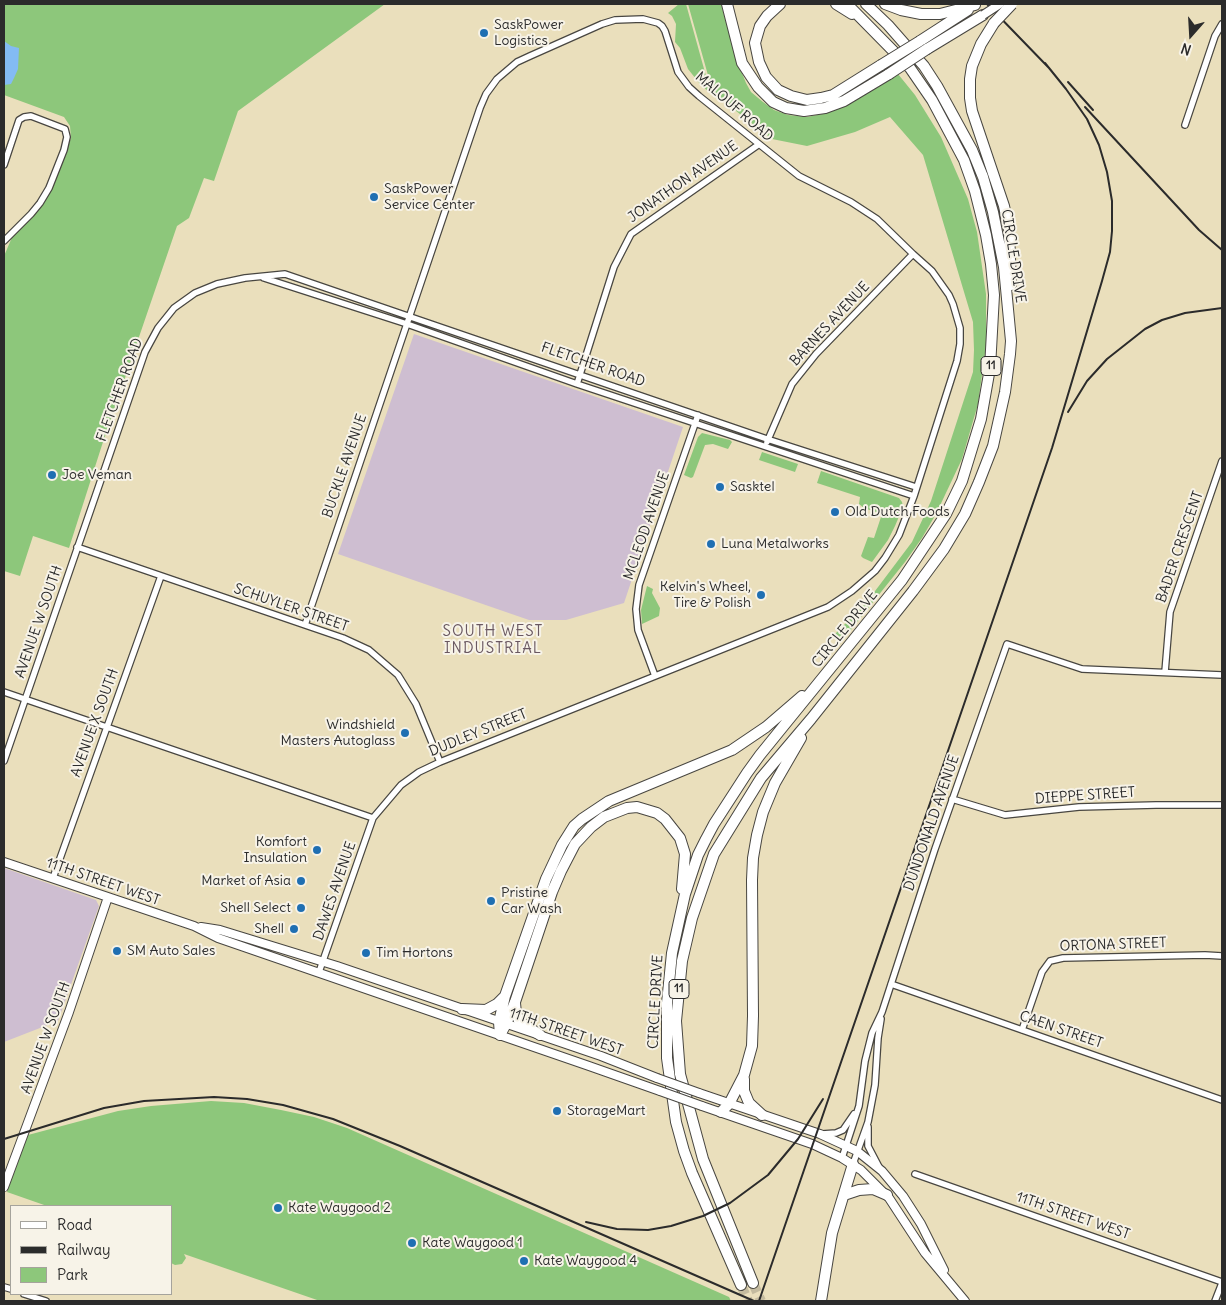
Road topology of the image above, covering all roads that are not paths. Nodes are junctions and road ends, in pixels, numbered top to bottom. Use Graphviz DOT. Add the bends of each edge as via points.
graph roads {
  1 [pos="727,4"];
  2 [pos="780,4"];
  3 [pos="836,4"];
  4 [pos="847,4"];
  5 [pos="866,4"];
  6 [pos="885,4"];
  7 [pos="976,4"];
  8 [pos="1000,4"];
  9 [pos="1012,4"];
  10 [pos="982,15"];
  11 [pos="1222,24"];
  12 [pos="880,36"];
  13 [pos="924,45"];
  14 [pos="1185,125"];
  15 [pos="758,145"];
  16 [pos="4,165"];
  17 [pos="4,241"];
  18 [pos="913,254"];
  19 [pos="262,277"];
  20 [pos="410,316"];
  21 [pos="407,324"];
  22 [pos="1011,341"];
  23 [pos="580,374"];
  24 [pos="577,384"];
  25 [pos="698,415"];
  26 [pos="695,423"];
  27 [pos="768,439"];
  28 [pos="765,447"];
  29 [pos="1222,461"];
  30 [pos="916,487"];
  31 [pos="914,496"];
  32 [pos="77,547"];
  33 [pos="160,576"];
  34 [pos="305,625"];
  35 [pos="1165,672"];
  36 [pos="1222,675"];
  37 [pos="655,676"];
  38 [pos="824,677"];
  39 [pos="4,692"];
  40 [pos="25,700"];
  41 [pos="811,719"];
  42 [pos="107,727"];
  43 [pos="4,761"];
  44 [pos="440,762"];
  45 [pos="952,799"];
  46 [pos="1222,806"];
  47 [pos="373,818"];
  48 [pos="4,862"];
  49 [pos="53,878"];
  50 [pos="108,896"];
  51 [pos="194,926"];
  52 [pos="676,934"];
  53 [pos="1222,956"];
  54 [pos="323,962"];
  55 [pos="319,972"];
  56 [pos="891,984"];
  57 [pos="505,996"];
  58 [pos="515,1002"];
  59 [pos="462,1009"];
  60 [pos="882,1012"];
  61 [pos="502,1023"];
  62 [pos="1022,1030"];
  63 [pos="500,1035"];
  64 [pos="540,1035"];
  65 [pos="744,1075"];
  66 [pos="1222,1100"];
  67 [pos="729,1104"];
  68 [pos="859,1106"];
  69 [pos="721,1112"];
  70 [pos="762,1115"];
  71 [pos="868,1122"];
  72 [pos="820,1134"];
  73 [pos="846,1145"];
  74 [pos="857,1151"];
  75 [pos="842,1158"];
  76 [pos="853,1164"];
  77 [pos="882,1171"];
  78 [pos="915,1174"];
  79 [pos="4,1187"];
  80 [pos="844,1195"];
  81 [pos="887,1195"];
  82 [pos="949,1281"];
  83 [pos="753,1283"];
  84 [pos="1222,1283"];
  85 [pos="741,1285"];
  86 [pos="27,1295"];
  87 [pos="46,1301"];
  88 [pos="821,1301"];
  89 [pos="965,1301"];
  90 [pos="1214,1301"];
  1 -- 13 [label="highway, bridge" via="742,63 758,87 773,102 786,108 804,111 844,101 888,74"];
  2 -- 13 [label="highway, bridge" via="760,26 755,43 766,77 778,90 791,96 807,100 832,95 881,65"];
  3 -- 12 [label="highway"];
  4 -- 12 [label="highway, CIRCLE DRIVE / 11"];
  5 -- 22 [label="highway, CIRCLE DRIVE / 11" via="924,66 972,150 993,212 1004,267"];
  6 -- 7 [label="highway" via="921,14 940,14"];
  7 -- 13 [label="highway"];
  8 -- 10 [label="main road, bridge"];
  9 -- 22 [label="highway, bridge" via="994,23 981,44 970,78 975,120 1009,230"];
  10 -- 13 [label="highway"];
  11 -- 14 [label="street"];
  12 -- 38 [label="highway, CIRCLE DRIVE / 11" via="910,68 932,100 964,160 975,191 986,235 994,295 990,368 982,419 962,481 946,514 902,580"];
  15 -- 18 [label="street, MALOUF ROAD" via="799,176 866,210"];
  15 -- 20 [label="street, MALOUF ROAD" via="689,87 678,72 662,26 652,20 615,20 530,56 505,71 486,94"];
  15 -- 23 [label="street, JONATHON AVENUE" via="631,234 614,267"];
  16 -- 17 [label="street" via="19,120 24,117 31,116 65,129 64,150 49,188 31,214"];
  18 -- 27 [label="street, BARNES AVENUE" via="816,354 792,384"];
  18 -- 30 [label="street, MALOUF ROAD" via="932,271 949,295 957,314 960,336 952,379"];
  19 -- 20 [label="street, FLETCHER ROAD" via="285,274"];
  19 -- 21 [label="street, FLETCHER ROAD"];
  19 -- 32 [label="street, FLETCHER ROAD" via="217,284 195,293 174,308 158,328 145,352"];
  20 -- 21 [label="street, BUCKLE AVENUE"];
  20 -- 23 [label="street, FLETCHER ROAD"];
  21 -- 24 [label="street, FLETCHER ROAD"];
  21 -- 34 [label="street, BUCKLE AVENUE"];
  22 -- 41 [label="highway, CIRCLE DRIVE / 11" via="1006,392 993,446 965,514 944,550"];
  23 -- 24 [label="street, JONATHON AVENUE"];
  23 -- 25 [label="street, FLETCHER ROAD"];
  24 -- 26 [label="street, FLETCHER ROAD"];
  25 -- 26 [label="street, MCLEOD AVENUE"];
  25 -- 27 [label="street, FLETCHER ROAD"];
  26 -- 28 [label="street, FLETCHER ROAD"];
  26 -- 37 [label="street, MCLEOD AVENUE" via="639,585 638,630"];
  27 -- 28 [label="street, BARNES AVENUE"];
  27 -- 30 [label="street, FLETCHER ROAD"];
  28 -- 31 [label="street, FLETCHER ROAD"];
  29 -- 35 [label="street, BADER CRESCENT" via="1170,612"];
  30 -- 31 [label="street, DUDLEY STREET"];
  31 -- 37 [label="street, DUDLEY STREET" via="899,535 885,558 875,571 846,595 814,614"];
  32 -- 33 [label="street, SCHUYLER STREET"];
  32 -- 40 [label="street, AVENUE W SOUTH"];
  33 -- 34 [label="street, SCHUYLER STREET"];
  33 -- 42 [label="street, AVENUE X SOUTH"];
  34 -- 44 [label="street, SCHUYLER STREET" via="368,650 398,675 416,704"];
  35 -- 36 [label="street"];
  35 -- 45 [label="street, DUNDONALD AVENUE" via="1082,669 1007,644"];
  37 -- 44 [label="street, DUDLEY STREET"];
  38 -- 52 [label="highway, CIRCLE DRIVE / 11" via="760,755 714,824 698,856"];
  38 -- 57 [label="highway" via="766,727 732,750 609,801 574,826 552,863"];
  39 -- 40 [label="street"];
  40 -- 42 [label="street"];
  40 -- 43 [label="street, AVENUE W SOUTH"];
  41 -- 65 [label="highway" via="775,783 763,812 753,858 753,1033"];
  41 -- 83 [label="highway, CIRCLE DRIVE / 11" via="761,778 714,854 692,918 682,961 676,1021 680,1074 703,1160"];
  42 -- 47 [label="street"];
  42 -- 49 [label="street, AVENUE X SOUTH"];
  44 -- 47 [label="street, DUDLEY STREET" via="401,785"];
  45 -- 46 [label="street, DIEPPE STREET" via="1005,815 1079,807"];
  45 -- 56 [label="street, DUNDONALD AVENUE"];
  47 -- 54 [label="street, DAWES AVENUE"];
  48 -- 49 [label="main road, 11TH STREET WEST"];
  49 -- 50 [label="main road, 11TH STREET WEST"];
  50 -- 51 [label="main road, 11TH STREET WEST"];
  50 -- 79 [label="main road, AVENUE W SOUTH"];
  51 -- 54 [label="main road, 11TH STREET WEST" via="220,930"];
  51 -- 55 [label="main road, 11TH STREET WEST" via="218,938"];
  52 -- 58 [label="highway" via="686,854 680,838 665,819 646,809 627,808 610,814 583,834 568,855 552,892"];
  52 -- 85 [label="highway, CIRCLE DRIVE / 11" via="669,974 666,1028 676,1122 690,1166"];
  53 -- 62 [label="street, ORTONA STREET" via="1063,958 1050,961 1042,972"];
  54 -- 55 [label="street, DAWES AVENUE"];
  54 -- 59 [label="main road, 11TH STREET WEST"];
  55 -- 63 [label="main road, 11TH STREET WEST"];
  56 -- 60 [label="street, DUNDONALD AVENUE"];
  56 -- 62 [label="street, CAEN STREET"];
  57 -- 59 [label="highway" via="486,1010"];
  57 -- 61 [label="highway"];
  58 -- 61 [label="highway"];
  58 -- 64 [label="highway" via="519,1020"];
  59 -- 61 [label="main road, 11TH STREET WEST"];
  60 -- 68 [label="street, DUNDONALD AVENUE" via="865,1060"];
  60 -- 71 [label="street, DUNDONALD AVENUE"];
  61 -- 63 [label="highway"];
  61 -- 64 [label="main road, 11TH STREET WEST"];
  62 -- 66 [label="street, CAEN STREET"];
  63 -- 69 [label="main road, 11TH STREET WEST, bridge"];
  64 -- 67 [label="main road, 11TH STREET WEST, bridge"];
  65 -- 67 [label="highway"];
  65 -- 70 [label="highway" via="744,1091 749,1103"];
  67 -- 69 [label="highway"];
  67 -- 70 [label="main road, 11TH STREET WEST"];
  68 -- 72 [label="street, DUNDONALD AVENUE" via="843,1130"];
  68 -- 73 [label="street, DUNDONALD AVENUE"];
  69 -- 75 [label="main road, 11TH STREET WEST"];
  70 -- 72 [label="main road, 11TH STREET WEST"];
  71 -- 74 [label="street, DUNDONALD AVENUE"];
  71 -- 77 [label="street, DUNDONALD AVENUE" via="868,1146"];
  72 -- 73 [label="main road, 11TH STREET WEST"];
  73 -- 74 [label="main road, 11TH STREET WEST"];
  73 -- 75 [label="street, DUNDONALD AVENUE"];
  74 -- 76 [label="street, DUNDONALD AVENUE"];
  74 -- 77 [label="main road, 11TH STREET WEST"];
  75 -- 76 [label="main road, 11TH STREET WEST"];
  76 -- 80 [label="highway"];
  76 -- 81 [label="main road, 11TH STREET WEST"];
  77 -- 82 [label="main road, 11TH STREET WEST" via="922,1224"];
  78 -- 84 [label="street, 11TH STREET WEST"];
  80 -- 81 [label="highway" via="873,1189"];
  80 -- 88 [label="highway" via="832,1233"];
  81 -- 82 [label="main road, 11TH STREET WEST" via="925,1253"];
  82 -- 89 [label="main road, 11TH STREET WEST"];
  84 -- 90 [label="street"];
  86 -- 87 [label="street"];
}
